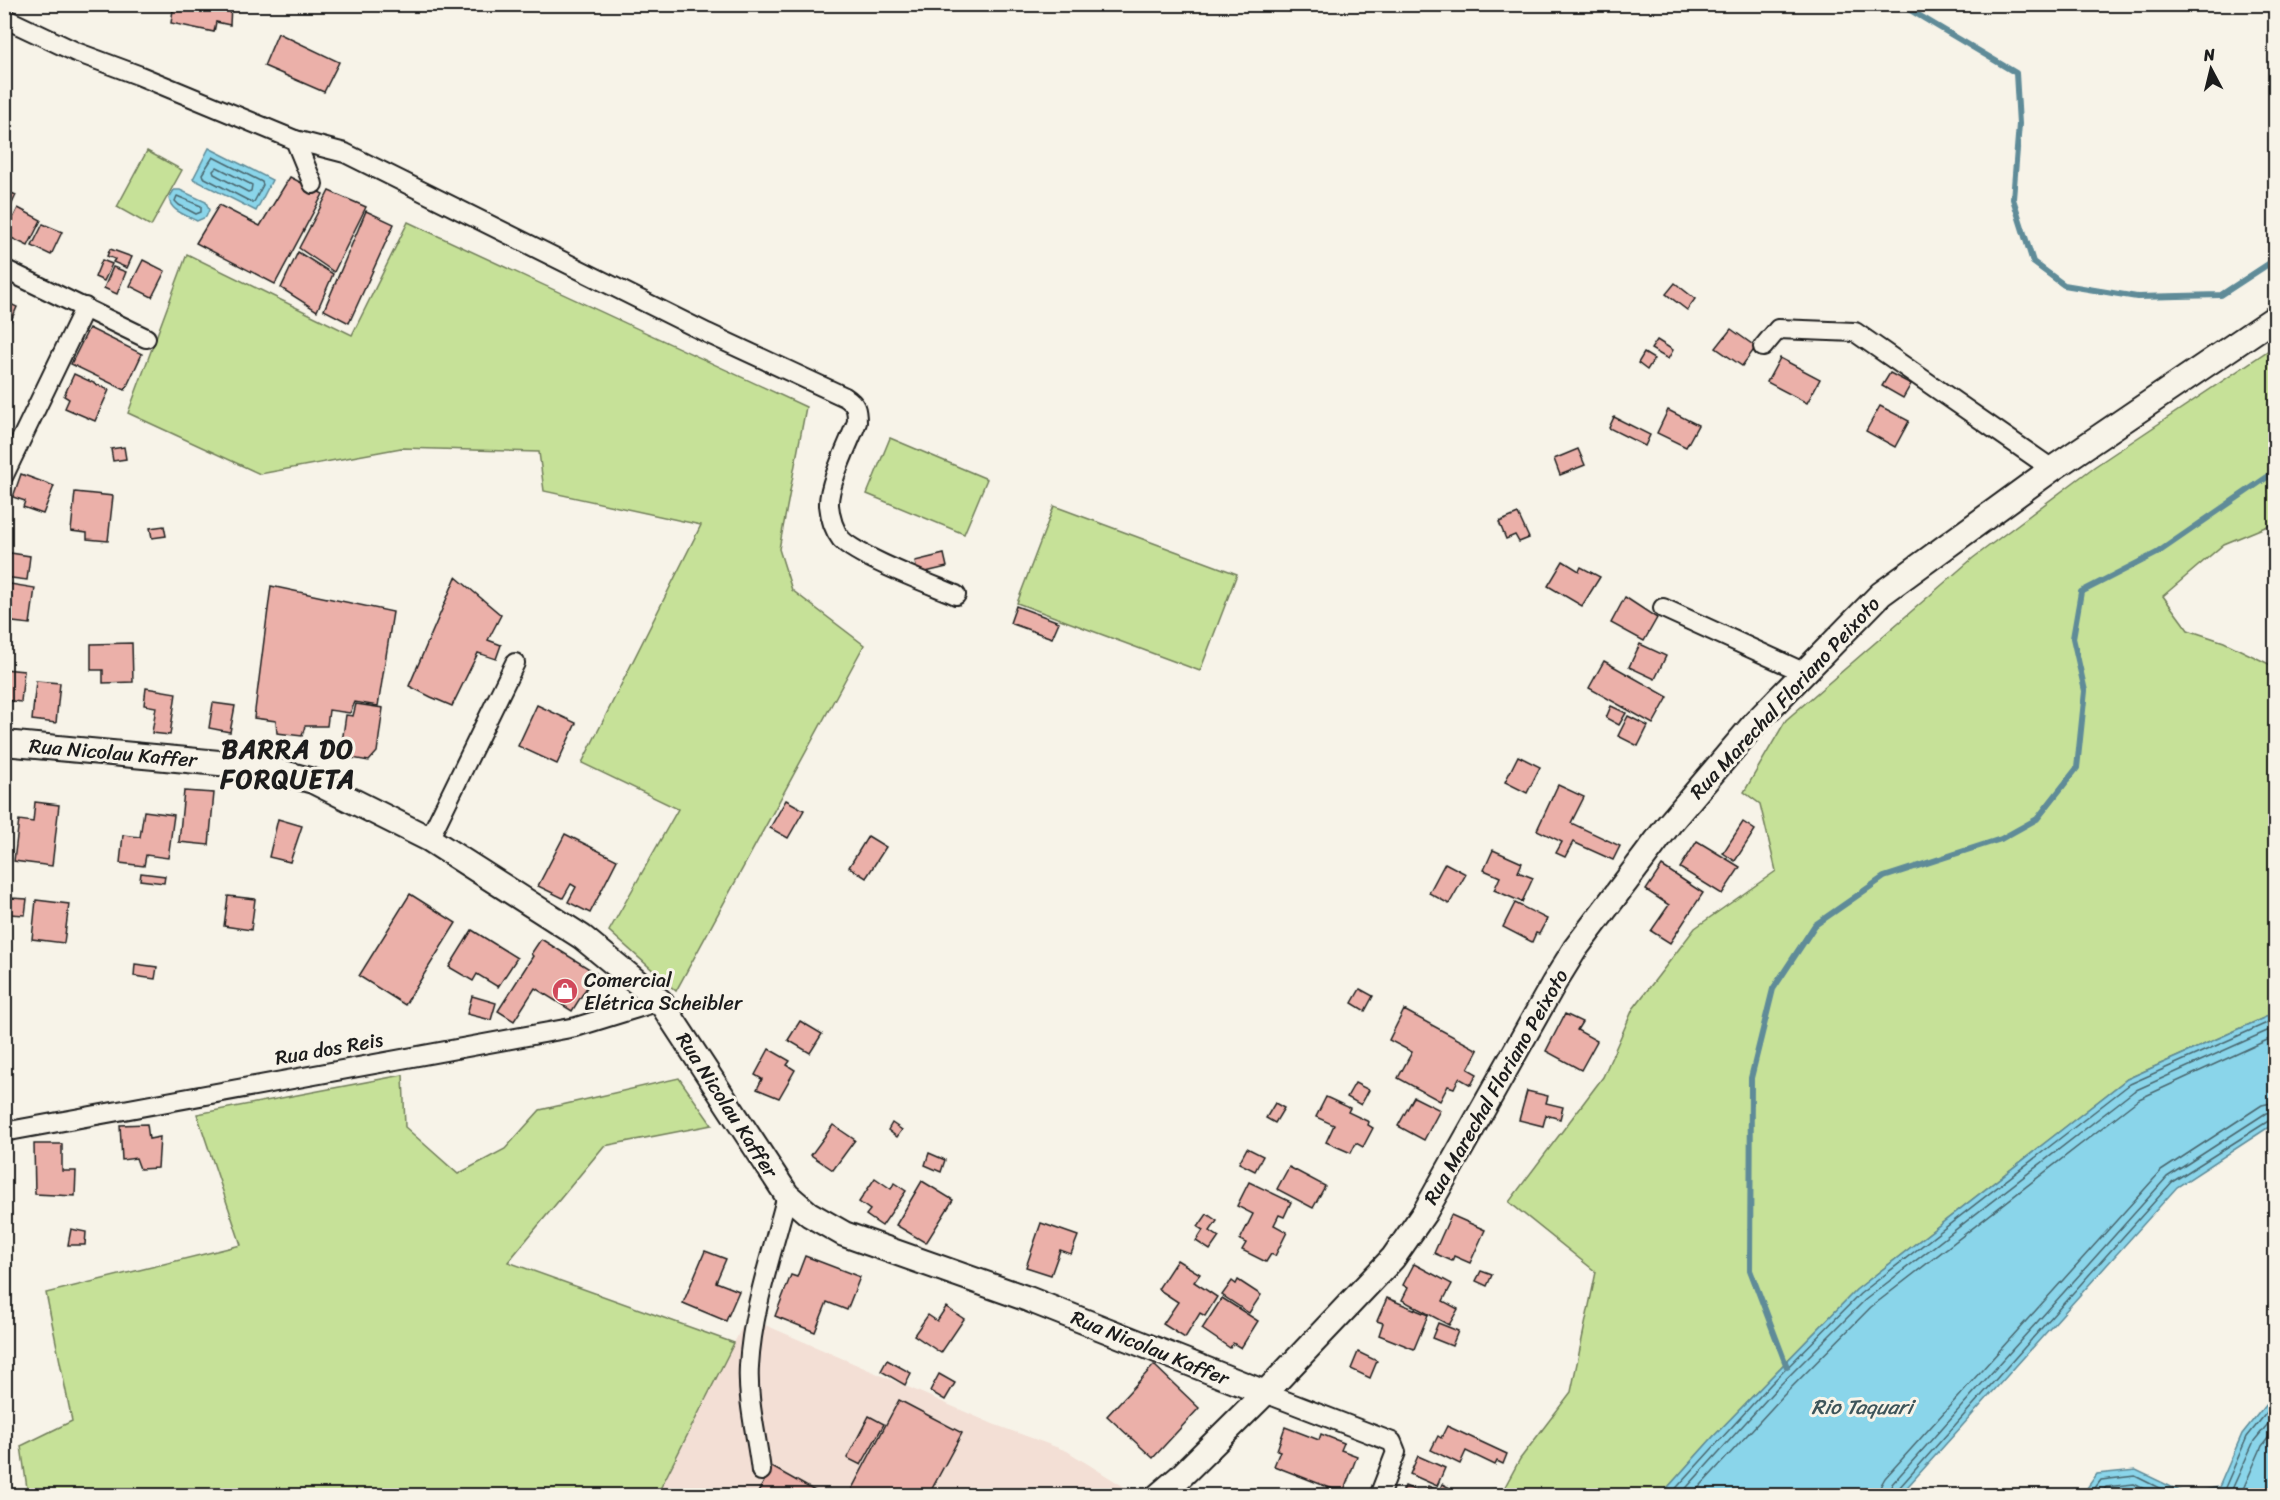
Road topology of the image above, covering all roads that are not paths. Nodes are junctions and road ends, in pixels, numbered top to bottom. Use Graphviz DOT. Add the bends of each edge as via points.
graph roads {
  1 [pos="4,18"];
  2 [pos="295,140"];
  3 [pos="313,184"];
  4 [pos="4,269"];
  5 [pos="85,307"];
  6 [pos="2276,317"];
  7 [pos="146,338"];
  8 [pos="1763,347"];
  9 [pos="2052,469"];
  10 [pos="4,475"];
  11 [pos="956,596"];
  12 [pos="1663,608"];
  13 [pos="515,663"];
  14 [pos="1803,672"];
  15 [pos="4,743"];
  16 [pos="429,839"];
  17 [pos="660,1001"];
  18 [pos="4,1132"];
  19 [pos="787,1195"];
  20 [pos="1265,1393"];
  21 [pos="760,1471"];
  22 [pos="1158,1496"];
  23 [pos="1379,1496"];
  1 -- 2 [label="street" via="76,52"];
  2 -- 3 [label="street"];
  2 -- 11 [label="street" via="345,153 854,403 857,422 829,503 832,523 841,539 860,552"];
  4 -- 5 [label="street"];
  5 -- 7 [label="street"];
  5 -- 10 [label="street"];
  6 -- 9 [label="main road, Rua Marechal Floriano Peixoto"];
  8 -- 9 [label="street" via="1778,330 1855,332"];
  9 -- 14 [label="main road, Rua Marechal Floriano Peixoto" via="1881,594"];
  12 -- 14 [label="street"];
  13 -- 16 [label="street"];
  14 -- 20 [label="main road, Rua Marechal Floriano Peixoto" via="1670,823 1575,949 1425,1212 1393,1258"];
  15 -- 16 [label="main road, Rua Nicolau Kaffer" via="262,767 313,781"];
  16 -- 17 [label="main road, Rua Nicolau Kaffer" via="582,937"];
  17 -- 18 [label="street, Rua dos Reis" via="576,1027"];
  17 -- 19 [label="main road, Rua Nicolau Kaffer"];
  19 -- 20 [label="main road, Rua Nicolau Kaffer" via="844,1234 1028,1299"];
  19 -- 21 [label="street" via="759,1303 749,1365"];
  20 -- 22 [label="main road, Rua Marechal Floriano Peixoto"];
  20 -- 23 [label="street, Rua Nicolau Kaffer" via="1392,1442 1396,1452"];
}
